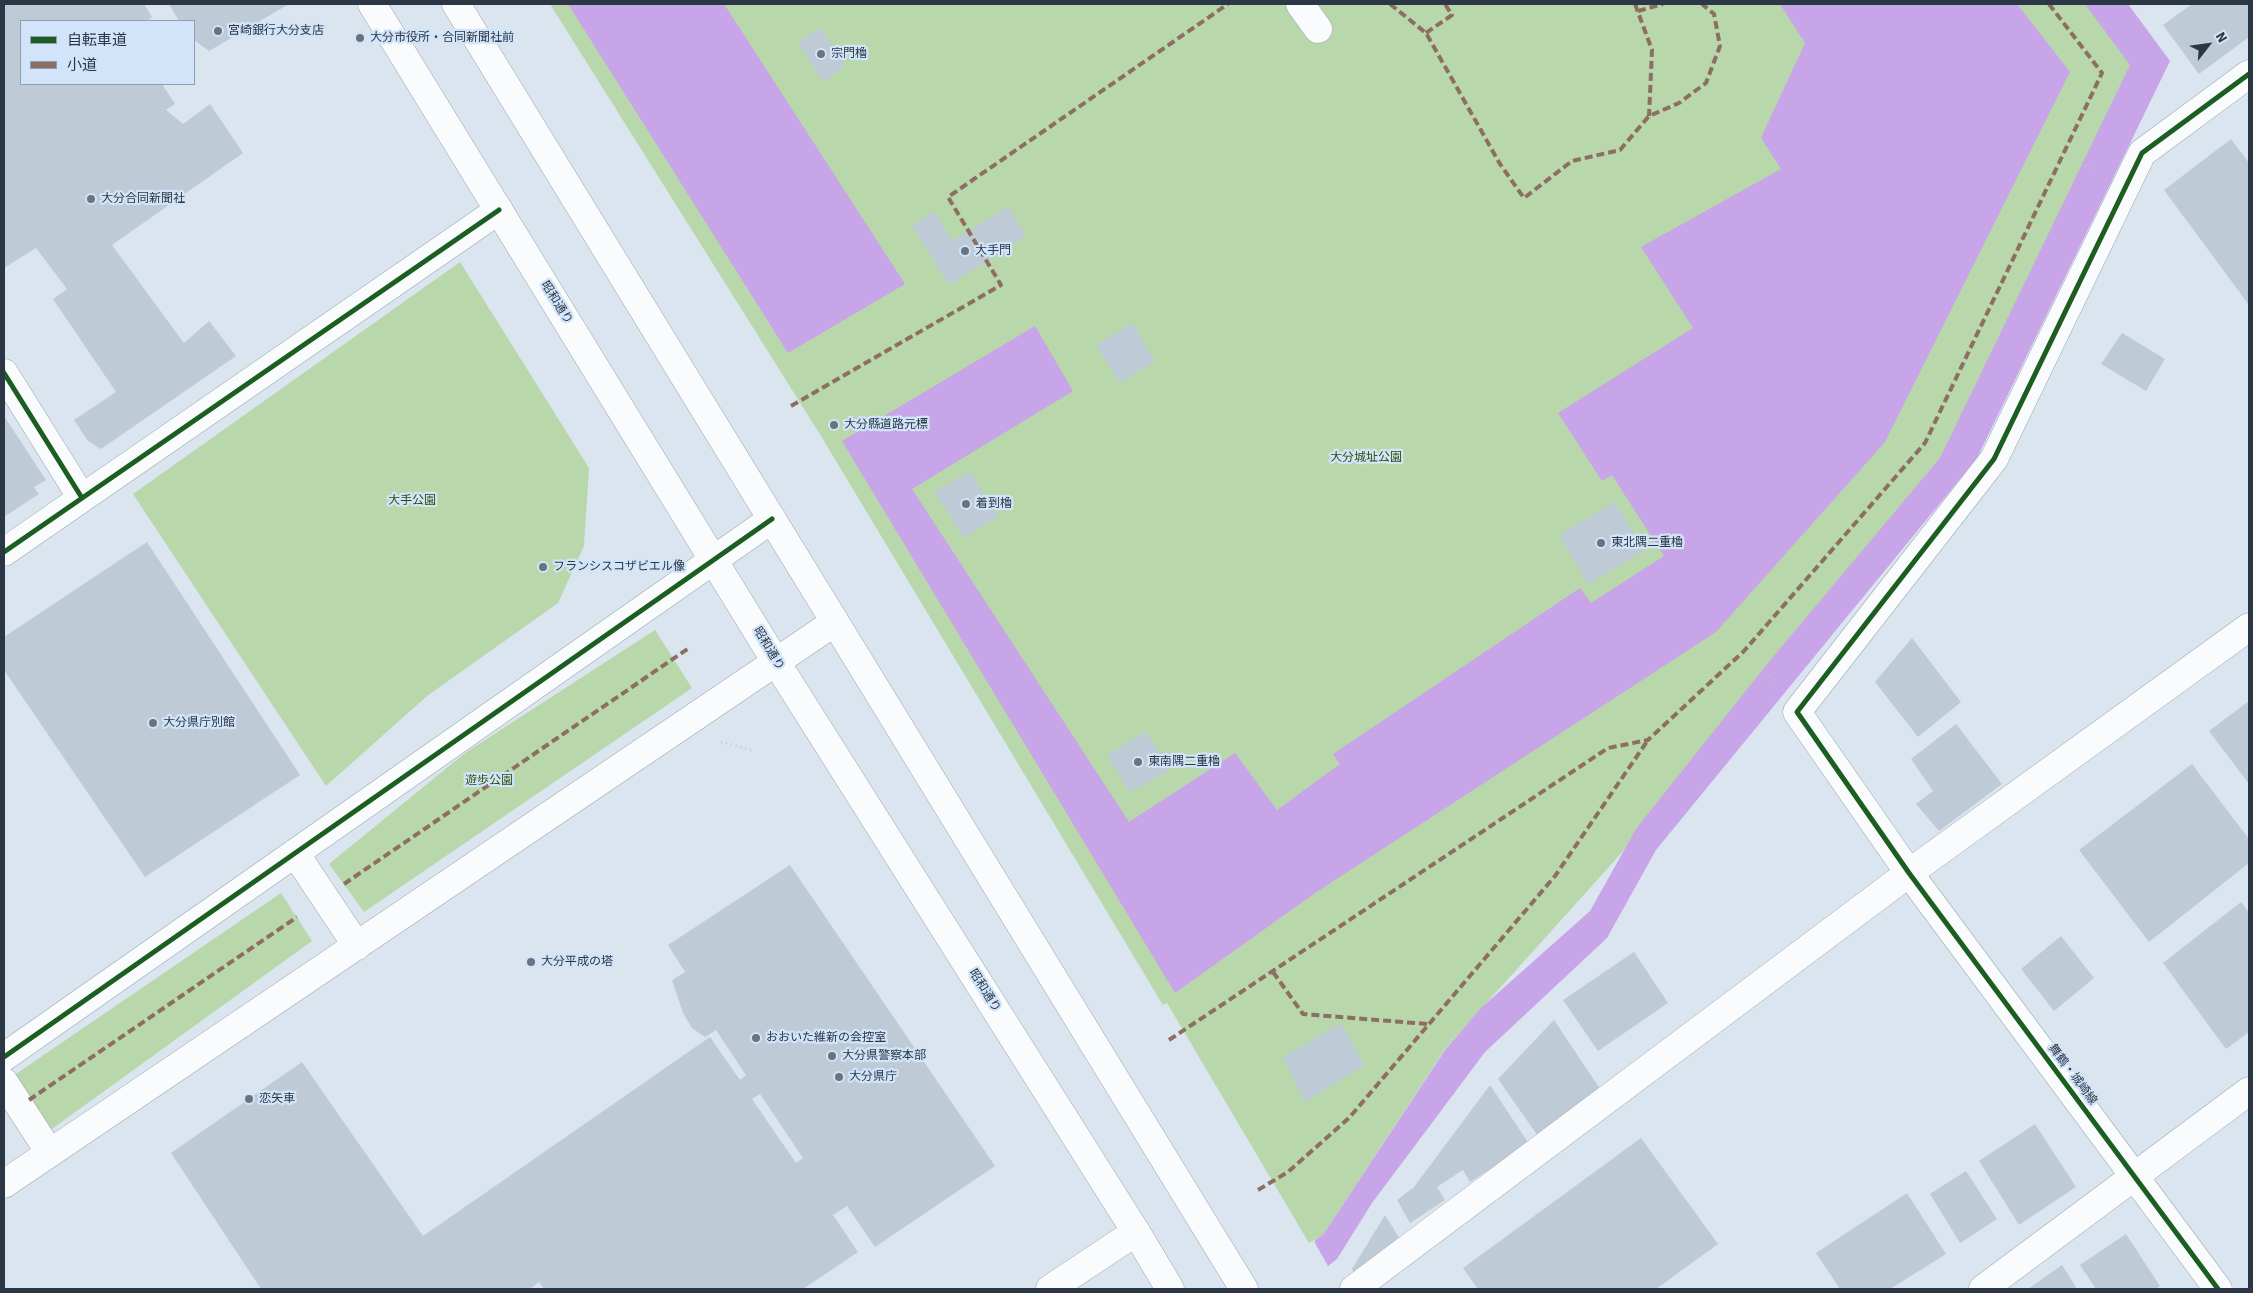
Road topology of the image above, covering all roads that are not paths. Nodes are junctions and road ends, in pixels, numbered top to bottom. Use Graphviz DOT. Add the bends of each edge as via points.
graph roads {
  1 [pos="372,4"];
  2 [pos="456,4"];
  3 [pos="1300,4"];
  4 [pos="1318,29"];
  5 [pos="2249,74"];
  6 [pos="499,210"];
  7 [pos="4,373"];
  8 [pos="82,498"];
  9 [pos="772,519"];
  10 [pos="4,552"];
  11 [pos="714,560"];
  12 [pos="835,622"];
  13 [pos="2249,627"];
  14 [pos="776,662"];
  15 [pos="295,853"];
  16 [pos="1909,874"];
  17 [pos="357,946"];
  18 [pos="4,1056"];
  19 [pos="4,1082"];
  20 [pos="2249,1091"];
  21 [pos="50,1153"];
  22 [pos="2134,1177"];
  23 [pos="4,1184"];
  24 [pos="1136,1232"];
  25 [pos="1050,1289"];
  26 [pos="1170,1289"];
  27 [pos="1244,1289"];
  28 [pos="1354,1289"];
  29 [pos="1983,1289"];
  30 [pos="2218,1289"];
  1 -- 6 [label="main road, 昭和通り"];
  2 -- 9 [label="main road"];
  3 -- 4 [label="main road"];
  5 -- 16 [label="main road, 舞鶴・城崎線" via="2142,153 1994,459 1797,712"];
  6 -- 8 [label="main road"];
  6 -- 11 [label="main road, 昭和通り"];
  7 -- 8 [label="main road"];
  8 -- 10 [label="main road"];
  9 -- 11 [label="main road"];
  9 -- 12 [label="main road"];
  11 -- 14 [label="main road, 昭和通り"];
  11 -- 15 [label="main road"];
  12 -- 14 [label="main road"];
  12 -- 27 [label="main road"];
  13 -- 16 [label="main road"];
  14 -- 17 [label="main road"];
  14 -- 24 [label="main road, 昭和通り"];
  15 -- 17 [label="main road"];
  15 -- 18 [label="main road"];
  16 -- 22 [label="main road, 舞鶴・城崎線"];
  16 -- 28 [label="main road"];
  17 -- 21 [label="main road"];
  19 -- 21 [label="main road"];
  20 -- 22 [label="main road"];
  21 -- 23 [label="main road"];
  22 -- 29 [label="main road"];
  22 -- 30 [label="main road, 舞鶴・城崎線"];
  24 -- 25 [label="main road"];
  24 -- 26 [label="main road, 昭和通り"];
}
